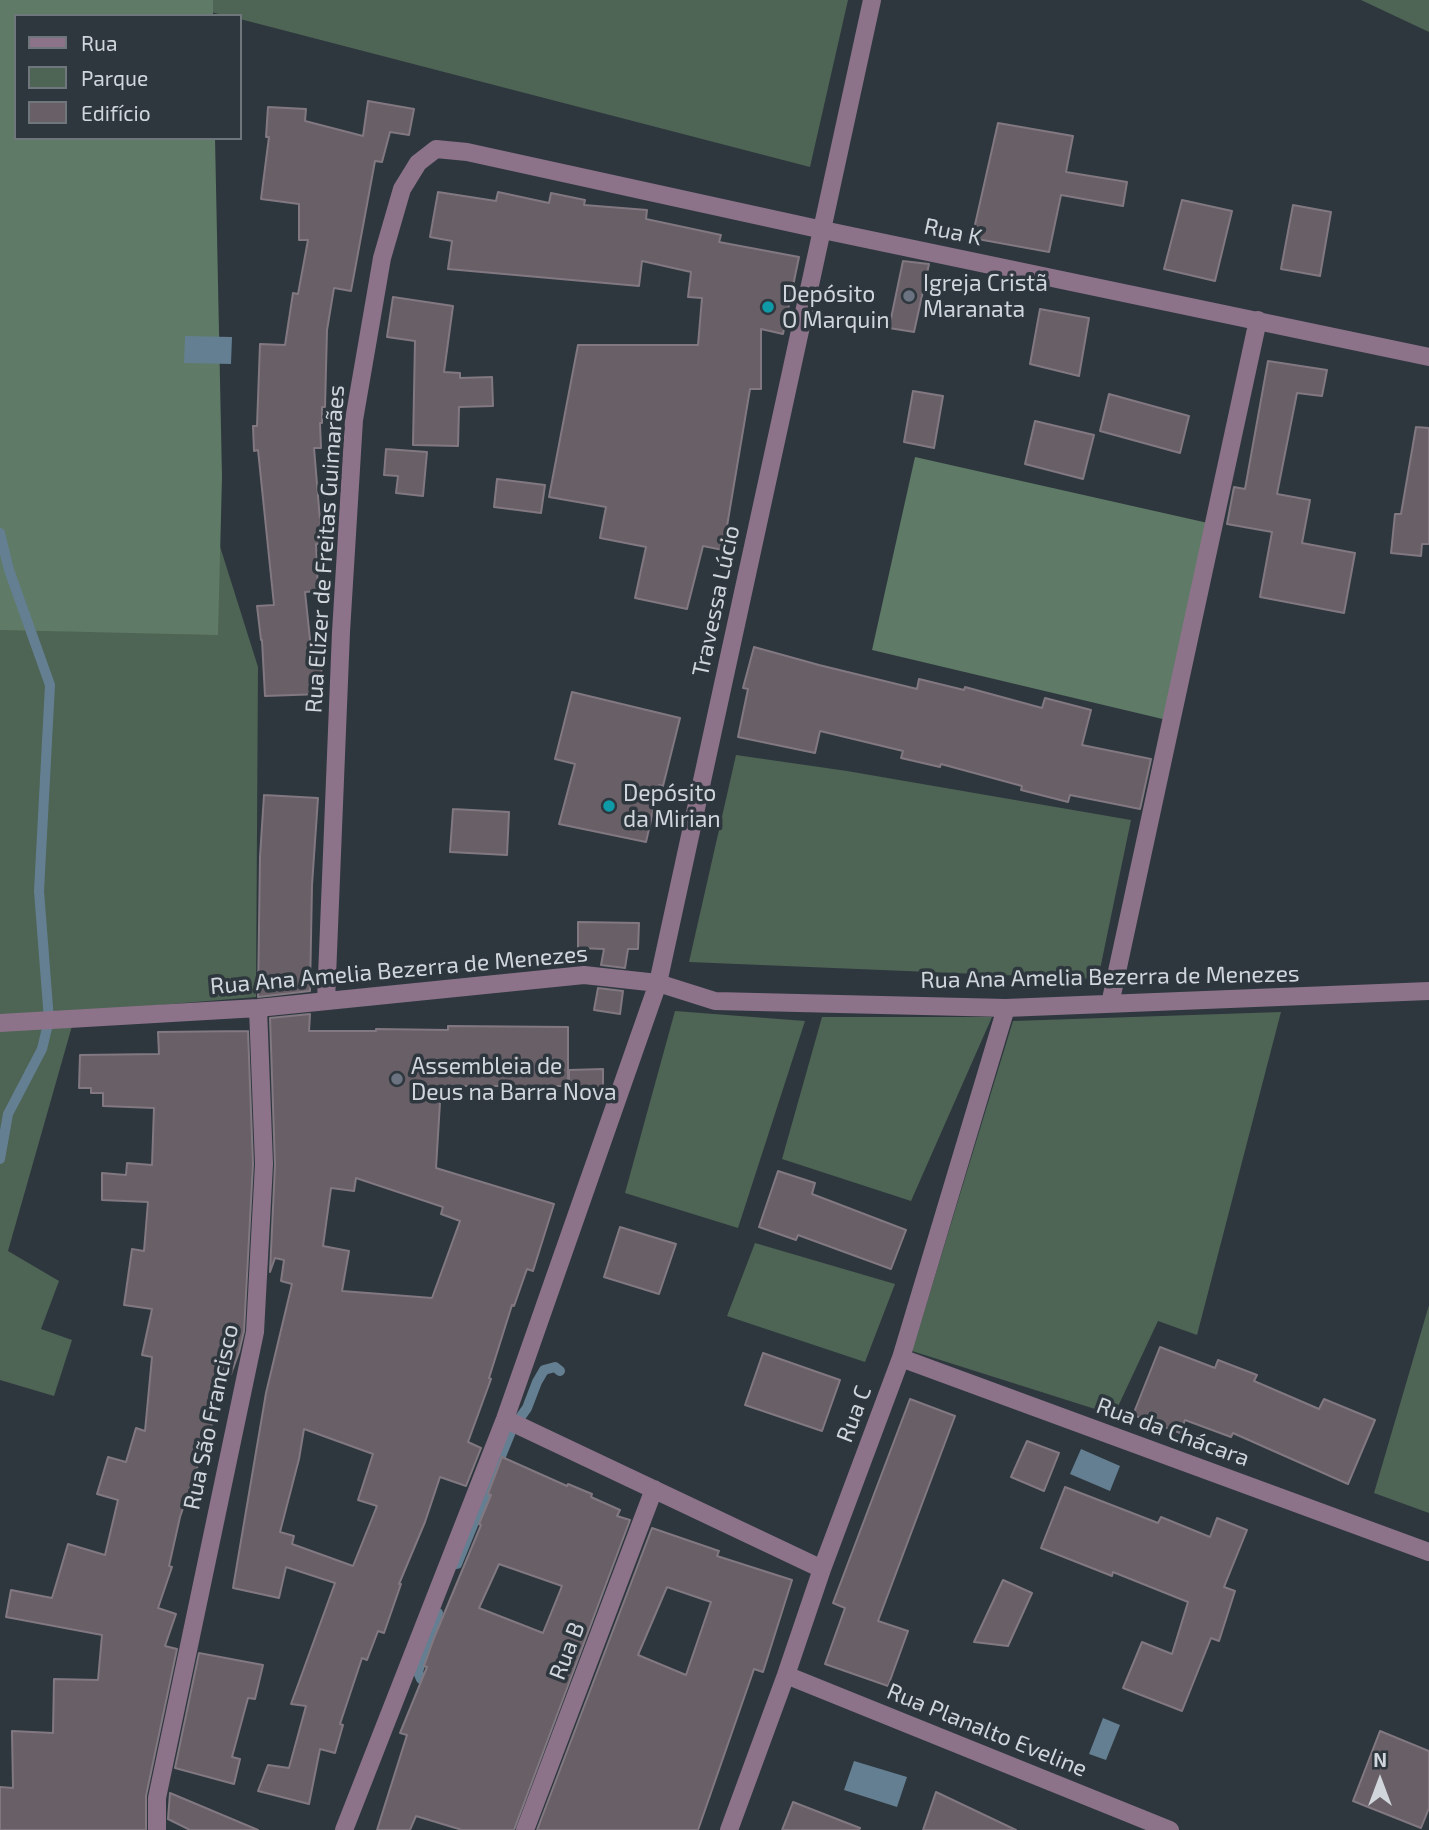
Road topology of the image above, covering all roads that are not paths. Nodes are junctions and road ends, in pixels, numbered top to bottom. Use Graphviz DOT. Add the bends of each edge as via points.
graph roads {
  1 [pos="872,0"];
  2 [pos="467,152"];
  3 [pos="823,230"];
  4 [pos="1258,320"];
  5 [pos="1429,356"];
  6 [pos="659,983"];
  7 [pos="1429,991"];
  8 [pos="326,1001"];
  9 [pos="1110,1004"];
  10 [pos="258,1008"];
  11 [pos="1006,1009"];
  12 [pos="0,1023"];
  13 [pos="901,1358"];
  14 [pos="505,1419"];
  15 [pos="654,1489"];
  16 [pos="1429,1552"];
  17 [pos="822,1569"];
  18 [pos="786,1675"];
  19 [pos="157,1830"];
  20 [pos="344,1830"];
  21 [pos="525,1830"];
  22 [pos="729,1830"];
  23 [pos="1170,1830"];
  1 -- 3 [label="street, Travessa Lúcio"];
  2 -- 3 [label="street, Rua K"];
  2 -- 8 [label="street, Rua Elizer de Freitas Guimarães" via="436,149 418,163 402,189 382,258 354,420"];
  3 -- 4 [label="street, Rua K"];
  3 -- 6 [label="street, Travessa Lúcio"];
  4 -- 5 [label="street, Rua K"];
  4 -- 9 [label="street"];
  6 -- 8 [label="street, Rua Ana Amelia Bezerra de Menezes" via="584,975"];
  6 -- 11 [label="street, Rua Ana Amelia Bezerra de Menezes" via="715,1001"];
  6 -- 14 [label="street, Travessa Lúcio"];
  7 -- 9 [label="street, Rua Ana Amelia Bezerra de Menezes"];
  8 -- 10 [label="street, Rua Ana Amelia Bezerra de Menezes"];
  9 -- 11 [label="street, Rua Ana Amelia Bezerra de Menezes"];
  10 -- 12 [label="street, Rua Ana Amelia Bezerra de Menezes"];
  10 -- 19 [label="street, Rua São Francisco" via="264,1164 255,1332 157,1798"];
  11 -- 13 [label="street, Rua C"];
  13 -- 16 [label="street, Rua da Chácara"];
  13 -- 17 [label="street, Rua C"];
  14 -- 15 [label="street"];
  14 -- 20 [label="street, Travessa Lúcio"];
  15 -- 17 [label="street"];
  15 -- 21 [label="street, Rua B"];
  17 -- 18 [label="street, Rua C"];
  18 -- 22 [label="street, Rua C"];
  18 -- 23 [label="street, Rua Planalto Eveline"];
}
